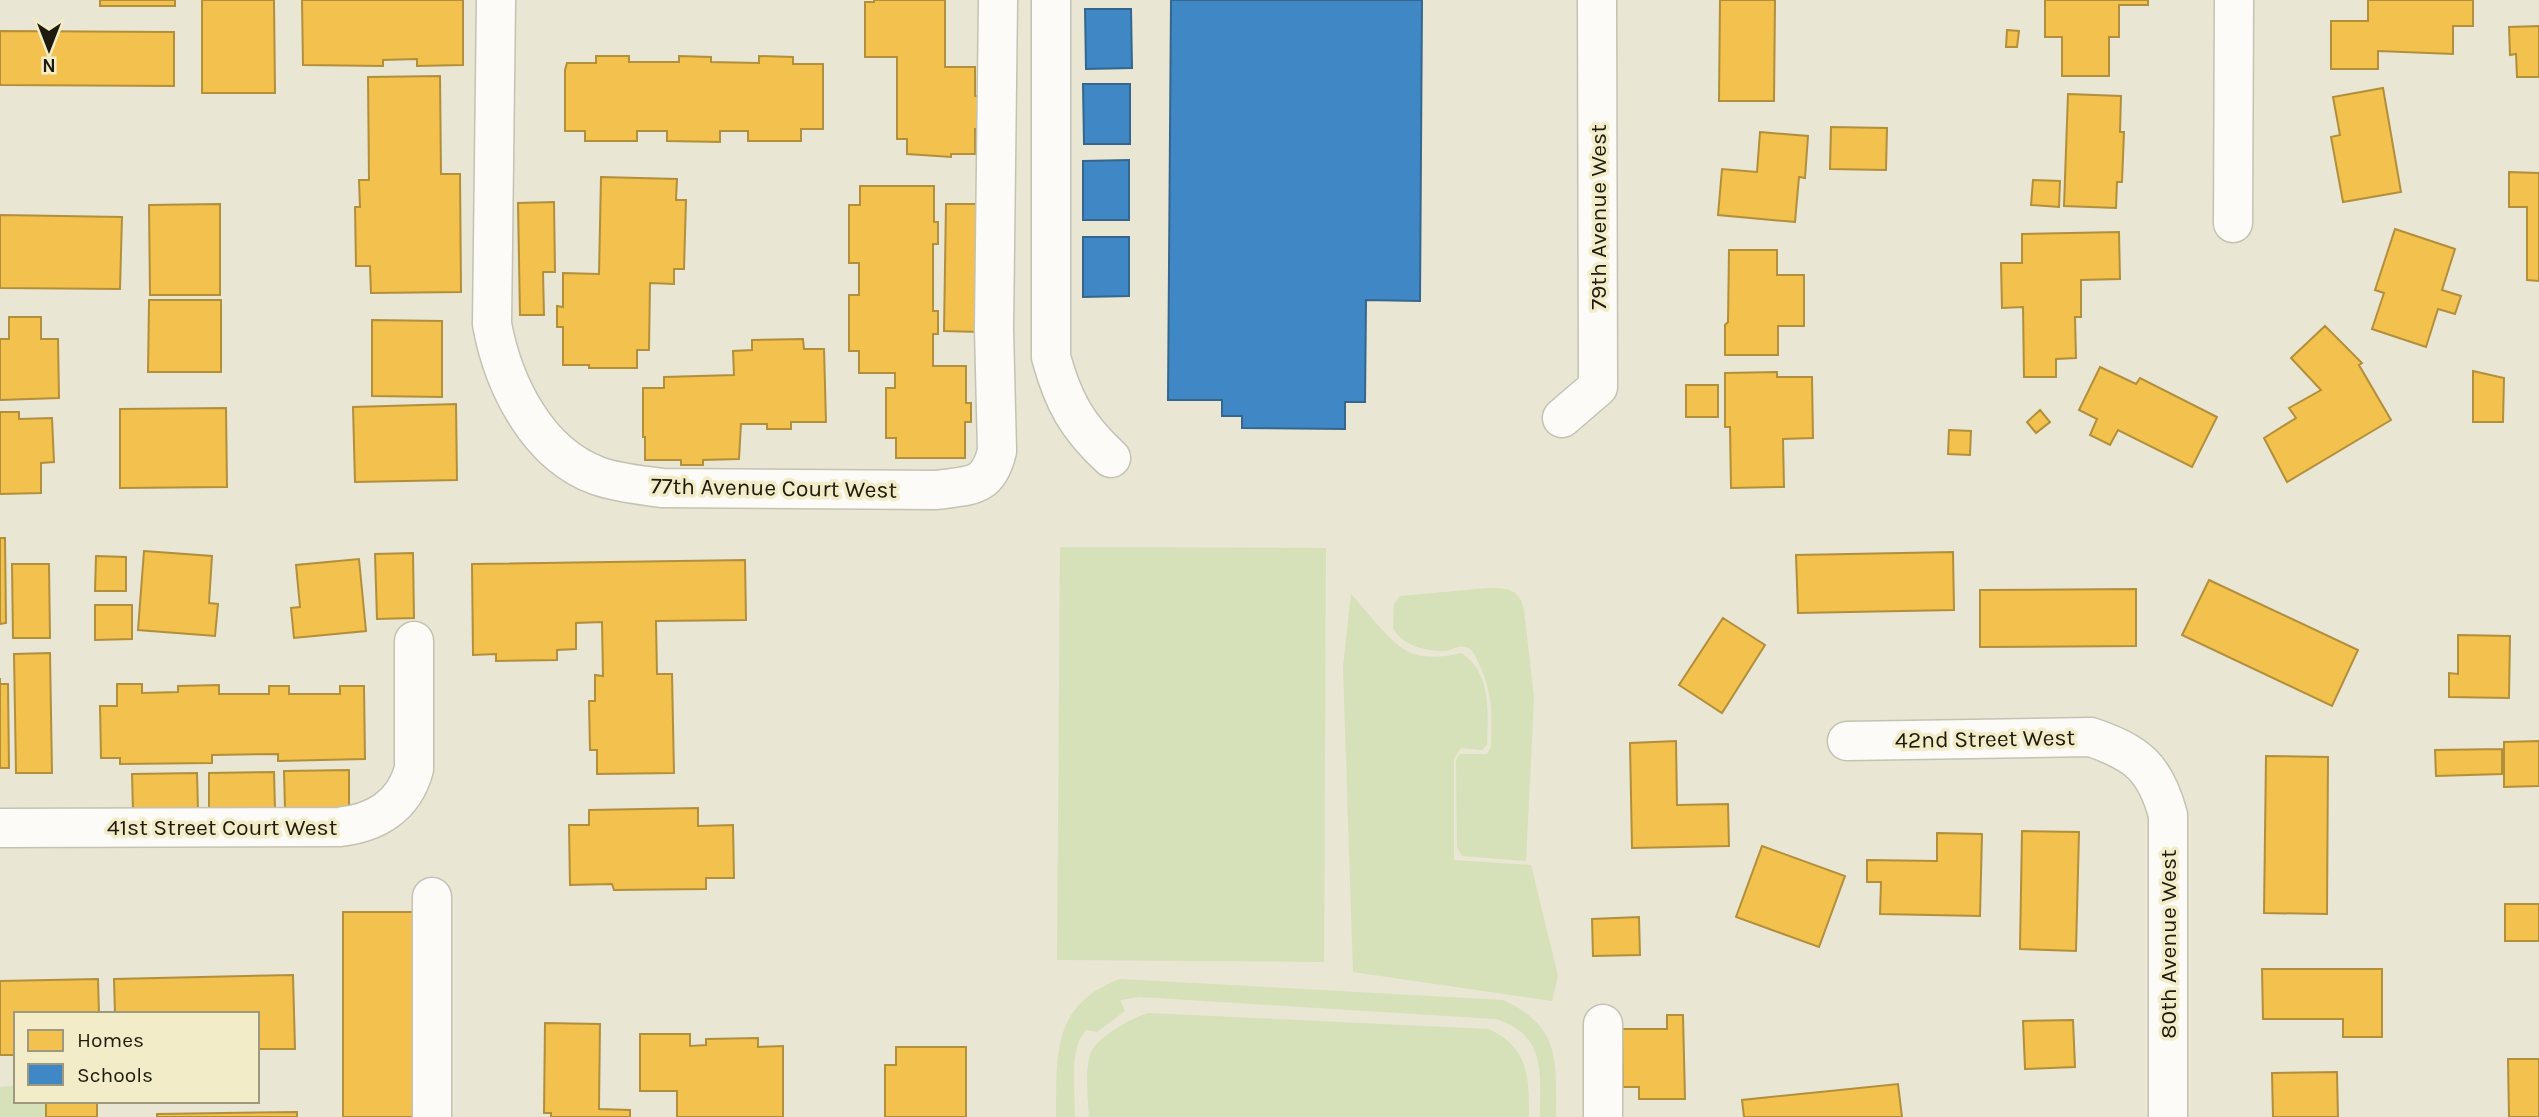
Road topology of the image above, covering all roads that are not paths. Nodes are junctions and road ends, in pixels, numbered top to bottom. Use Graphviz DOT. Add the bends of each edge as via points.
graph roads {
  1 [pos="496,0"];
  2 [pos="998,0"];
  3 [pos="1051,0"];
  4 [pos="1597,0"];
  5 [pos="2234,0"];
  6 [pos="2232,223"];
  7 [pos="1562,418"];
  8 [pos="1111,458"];
  9 [pos="414,641"];
  10 [pos="1847,741"];
  11 [pos="2152,775"];
  12 [pos="0,828"];
  13 [pos="432,897"];
  14 [pos="1603,1024"];
  15 [pos="432,1117"];
  16 [pos="1603,1117"];
  17 [pos="2168,1117"];
  1 -- 2 [label="street, 77th Avenue Court West" via="492,324 515,394 560,454 597,476 662,488 936,490 977,483 993,470 997,451"];
  3 -- 8 [label="street" via="1051,357 1080,427"];
  4 -- 7 [label="street, 79th Avenue West" via="1598,387"];
  5 -- 6 [label="street"];
  9 -- 12 [label="street, 41st Street Court West" via="415,769 397,803 372,819 339,827"];
  10 -- 11 [label="street, 42nd Street West" via="2091,737 2121,747"];
  11 -- 17 [label="street, 80th Avenue West" via="2168,815"];
  13 -- 15 [label="street"];
  14 -- 16 [label="street"];
}
